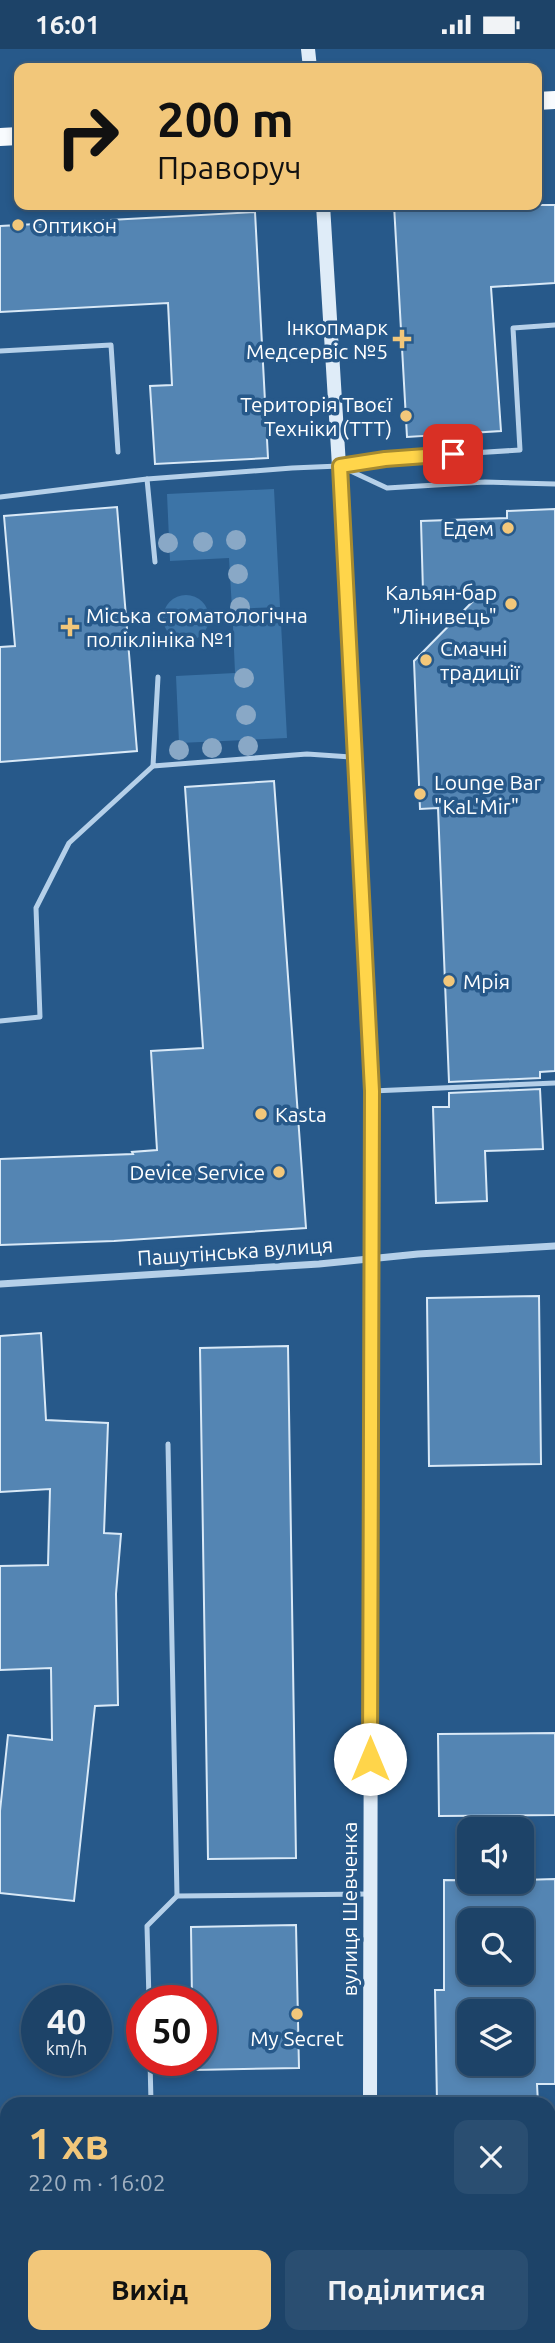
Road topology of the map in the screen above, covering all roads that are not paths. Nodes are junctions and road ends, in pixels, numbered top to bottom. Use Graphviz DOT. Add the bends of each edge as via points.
graph roads {
  1 [pos="323,210"];
  2 [pos="555,325"];
  3 [pos="0,351"];
  4 [pos="118,452"];
  5 [pos="340,466"];
  6 [pos="147,479"];
  7 [pos="555,484"];
  8 [pos="0,497"];
  9 [pos="155,562"];
  10 [pos="158,677"];
  11 [pos="354,757"];
  12 [pos="153,766"];
  13 [pos="0,1021"];
  14 [pos="555,1083"];
  15 [pos="372,1091"];
  16 [pos="555,1246"];
  17 [pos="373,1259"];
  18 [pos="0,1284"];
  19 [pos="169,1444"];
  20 [pos="369,1894"];
  21 [pos="177,1896"];
  22 [pos="149,1985"];
  23 [pos="150,2076"];
  24 [pos="151,2097"];
  25 [pos="370,2097"];
  1 -- 5 [label="main road, вулиця Шевченка"];
  2 -- 5 [label="lane" via="513,328 520,450"];
  3 -- 4 [label="lane" via="111,345"];
  5 -- 6 [label="lane"];
  5 -- 7 [label="lane" via="387,488 485,482"];
  5 -- 11 [label="main road, вулиця Шевченка"];
  6 -- 8 [label="lane"];
  6 -- 9 [label="lane"];
  10 -- 12 [label="lane"];
  11 -- 12 [label="lane" via="307,754"];
  11 -- 15 [label="main road, вулиця Шевченка"];
  12 -- 13 [label="lane" via="68,843 36,908 40,1017"];
  14 -- 15 [label="lane"];
  15 -- 17 [label="main road, вулиця Шевченка"];
  16 -- 17 [label="street, Пашутінська вулиця"];
  17 -- 18 [label="street, Пашутінська вулиця"];
  17 -- 20 [label="main road, вулиця Шевченка"];
  19 -- 21 [label="lane"];
  20 -- 21 [label="lane"];
  20 -- 25 [label="main road, вулиця Шевченка"];
  21 -- 22 [label="lane" via="147,1926"];
  23 -- 24 [label="lane"];
}
